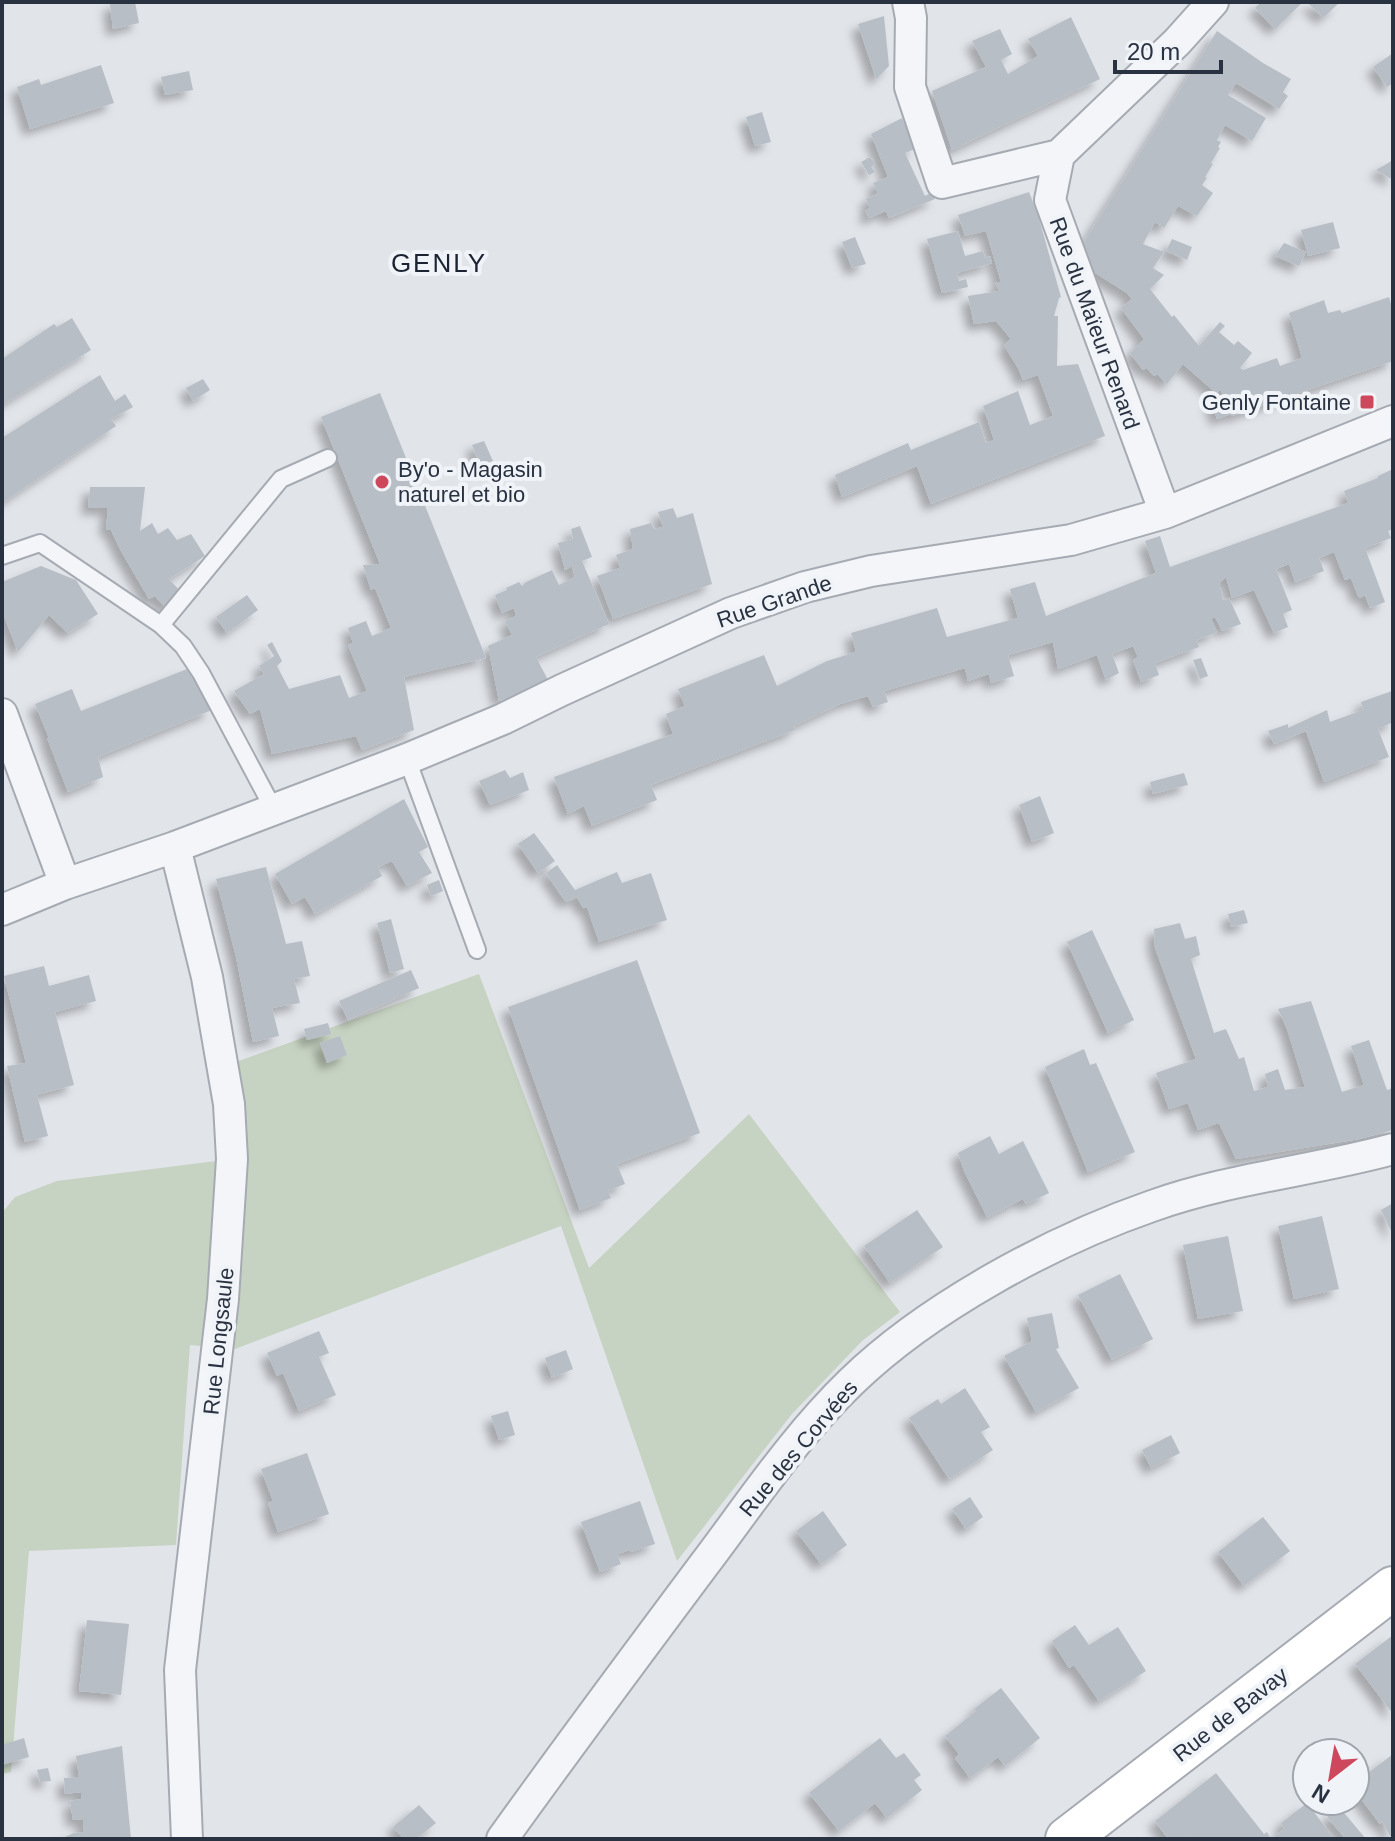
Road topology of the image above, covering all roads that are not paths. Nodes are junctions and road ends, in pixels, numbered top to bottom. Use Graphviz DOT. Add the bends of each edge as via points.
graph roads {
  1 [pos="908,2"];
  2 [pos="1213,2"];
  3 [pos="1059,155"];
  4 [pos="1393,421"];
  5 [pos="328,458"];
  6 [pos="1165,513"];
  7 [pos="2,556"];
  8 [pos="161,625"];
  9 [pos="2,714"];
  10 [pos="407,759"];
  11 [pos="273,808"];
  12 [pos="175,847"];
  13 [pos="65,884"];
  14 [pos="2,910"];
  15 [pos="477,950"];
  16 [pos="1393,1149"];
  17 [pos="1393,1588"];
  18 [pos="187,1839"];
  19 [pos="502,1839"];
  20 [pos="1067,1839"];
  1 -- 3 [label="street" via="910,87 942,183"];
  2 -- 3 [label="street"];
  3 -- 6 [label="street, Rue du Maïeur Renard" via="1050,200"];
  4 -- 6 [label="street, Rue Grande"];
  5 -- 8 [label="lane" via="281,479"];
  6 -- 10 [label="street, Rue Grande" via="1071,540 871,571 805,587 731,613"];
  7 -- 8 [label="lane" via="40,543"];
  8 -- 11 [label="lane" via="201,673"];
  9 -- 13 [label="street"];
  10 -- 11 [label="street, Rue Grande"];
  10 -- 15 [label="lane"];
  11 -- 12 [label="street, Rue Grande"];
  12 -- 13 [label="street, Rue Grande"];
  12 -- 18 [label="street, Rue Longsaule" via="207,977 229,1104 232,1159 223,1299 180,1670"];
  13 -- 14 [label="street, Rue Grande"];
  16 -- 19 [label="street, Rue des Corvées" via="1151,1206 1016,1266 886,1351 830,1404 782,1461"];
  17 -- 20 [label="main road, Rue de Bavay"];
}
